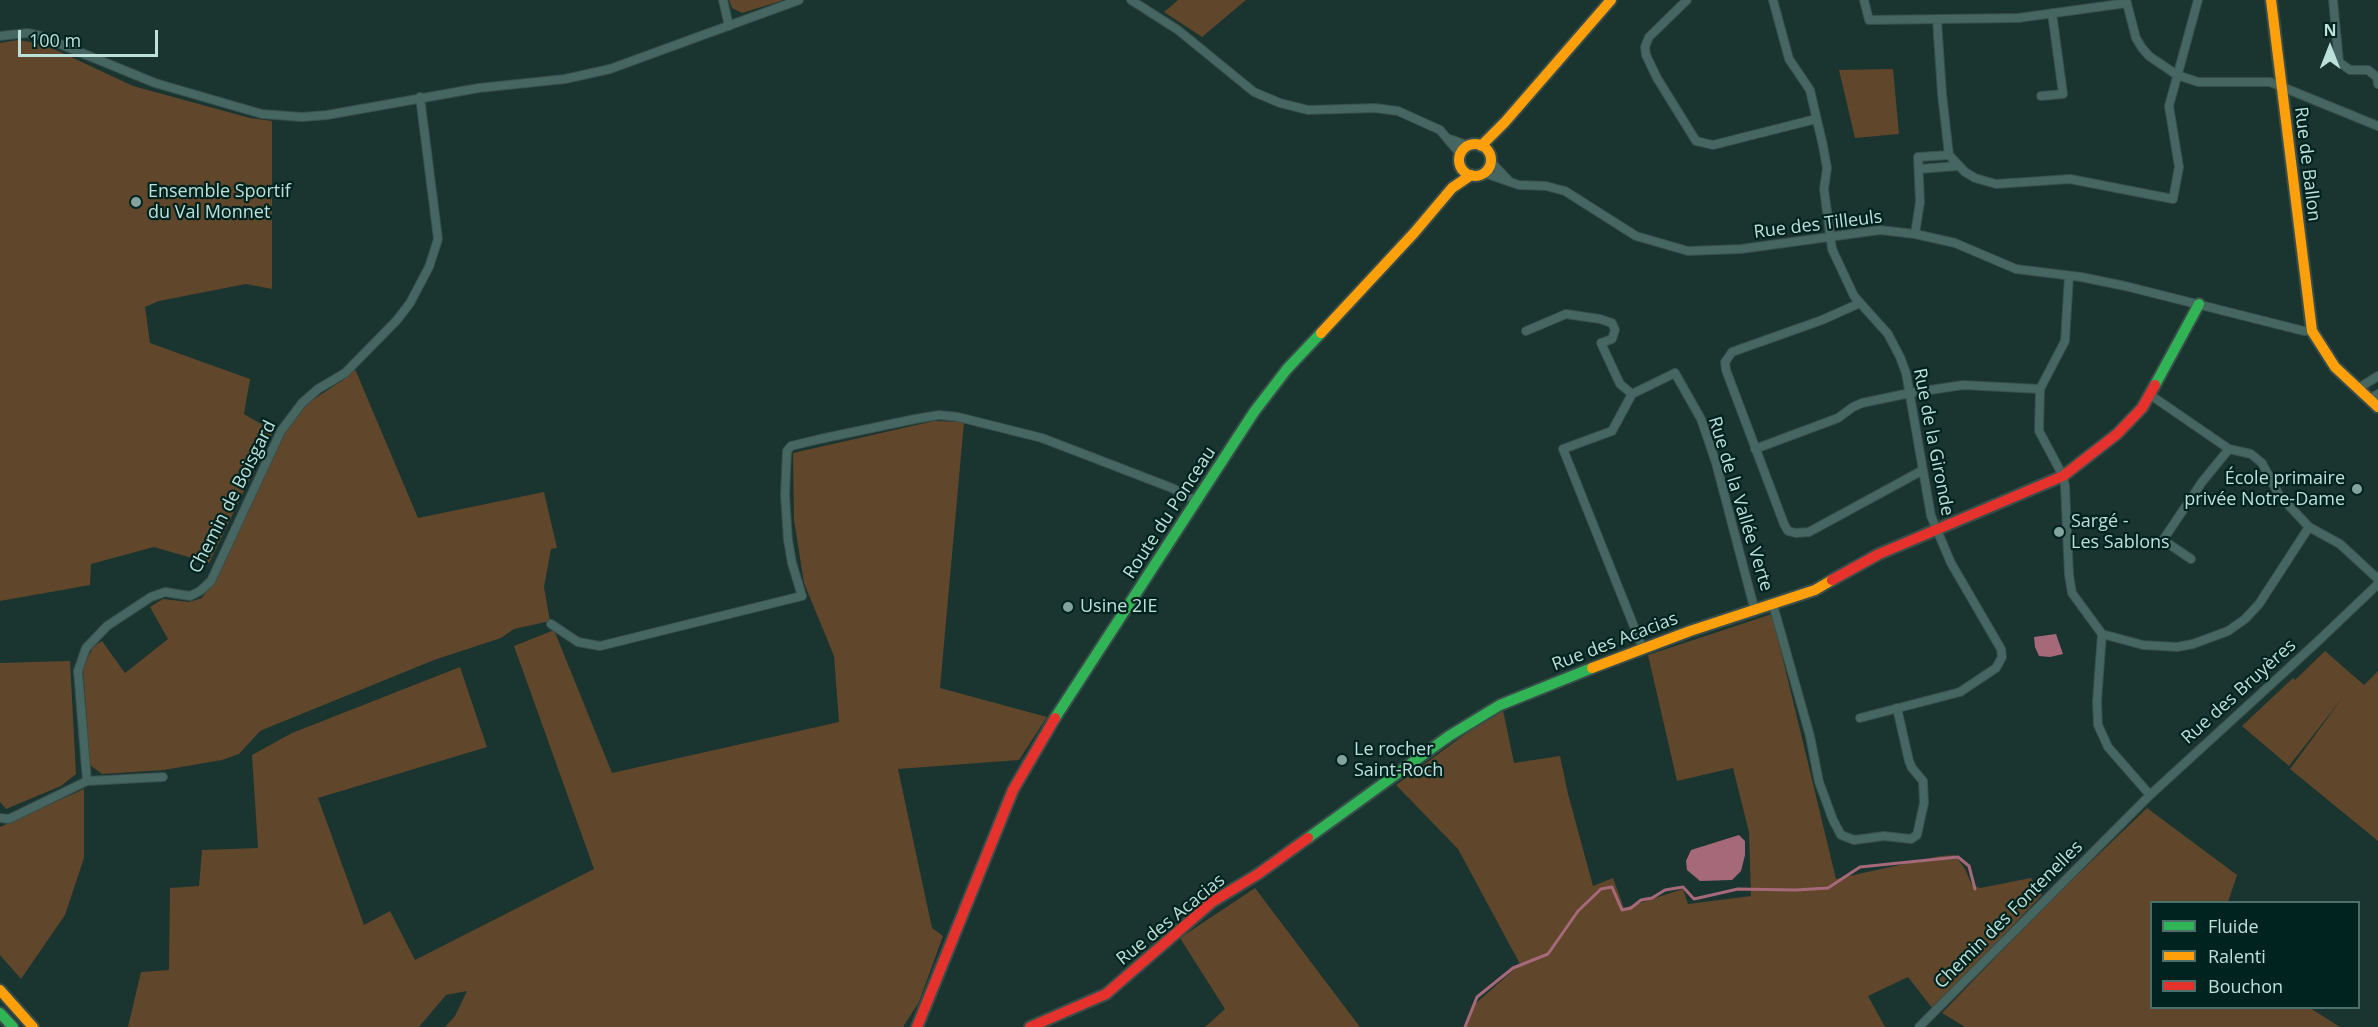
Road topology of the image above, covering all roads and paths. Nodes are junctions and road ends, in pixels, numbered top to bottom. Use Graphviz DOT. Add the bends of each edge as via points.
graph roads {
  1 [pos="723,0"];
  2 [pos="799,0"];
  3 [pos="1131,0"];
  4 [pos="1611,0"];
  5 [pos="1688,0"];
  6 [pos="1773,0"];
  7 [pos="1864,0"];
  8 [pos="2198,0"];
  9 [pos="2271,0"];
  10 [pos="2333,0"];
  11 [pos="2126,2"];
  12 [pos="2052,13"];
  13 [pos="1937,20"];
  14 [pos="729,26"];
  15 [pos="0,36"];
  16 [pos="2177,75"];
  17 [pos="2378,84"];
  18 [pos="2281,85"];
  19 [pos="2041,96"];
  20 [pos="420,97"];
  21 [pos="1816,119"];
  22 [pos="2378,126"];
  23 [pos="1449,138"];
  24 [pos="1469,146"];
  25 [pos="1487,153"];
  26 [pos="1461,155"];
  27 [pos="1949,155"];
  28 [pos="1957,166"];
  29 [pos="1461,167"];
  30 [pos="1919,170"];
  31 [pos="1484,173"];
  32 [pos="1471,175"];
  33 [pos="1510,182"];
  34 [pos="1452,188"];
  35 [pos="1915,234"];
  36 [pos="1830,237"];
  37 [pos="2069,276"];
  38 [pos="1860,303"];
  39 [pos="2199,304"];
  40 [pos="1526,331"];
  41 [pos="2312,331"];
  42 [pos="2378,376"];
  43 [pos="2357,388"];
  44 [pos="2040,389"];
  45 [pos="1910,393"];
  46 [pos="1632,394"];
  47 [pos="2150,394"];
  48 [pos="2373,397"];
  49 [pos="2378,407"];
  50 [pos="1755,448"];
  51 [pos="2229,448"];
  52 [pos="1923,471"];
  53 [pos="2063,476"];
  54 [pos="1197,501"];
  55 [pos="2309,527"];
  56 [pos="1936,529"];
  57 [pos="2191,558"];
  58 [pos="2378,581"];
  59 [pos="1773,605"];
  60 [pos="1755,610"];
  61 [pos="551,624"];
  62 [pos="2102,634"];
  63 [pos="1644,649"];
  64 [pos="1897,708"];
  65 [pos="1860,718"];
  66 [pos="164,777"];
  67 [pos="87,781"];
  68 [pos="2150,795"];
  69 [pos="0,818"];
  70 [pos="2121,825"];
  71 [pos="0,990"];
  72 [pos="1,1015"];
  73 [pos="30,1023"];
  74 [pos="13,1027"];
  75 [pos="917,1027"];
  76 [pos="1030,1027"];
  77 [pos="1919,1027"];
  1 -- 14 [label="street"];
  2 -- 14 [label="street"];
  3 -- 23 [label="street" via="1178,30 1254,92 1280,103 1318,110 1398,111 1440,129"];
  4 -- 25 [label="main road" via="1505,122"];
  5 -- 21 [label="street" via="1649,37 1645,47 1657,78 1696,141 1713,145"];
  6 -- 21 [label="street, Rue de la Gironde" via="1789,59 1809,90"];
  7 -- 13 [label="street" via="1869,20"];
  8 -- 16 [label="street"];
  9 -- 18 [label="main road, Rue de Ballon"];
  10 -- 17 [label="street" via="2339,62 2349,70 2368,70 2377,77"];
  11 -- 12 [label="street"];
  11 -- 16 [label="street" via="2142,48"];
  12 -- 13 [label="street"];
  12 -- 19 [label="street" via="2063,94"];
  13 -- 27 [label="street"];
  14 -- 20 [label="street" via="610,69 565,79"];
  15 -- 20 [label="street" via="38,35 155,83 269,115 327,115"];
  16 -- 18 [label="street" via="2198,82"];
  16 -- 28 [label="street" via="2169,106 2180,167 2173,199 2070,179 1996,184 1975,178"];
  18 -- 22 [label="street"];
  18 -- 41 [label="main road, Rue de Ballon"];
  20 -- 67 [label="street, Chemin de Boisgard" via="438,239 429,267 397,320 345,374 302,403 281,431 211,581 190,596 165,592 151,597 107,626 86,648 78,671"];
  21 -- 36 [label="street, Rue de la Gironde" via="1827,168 1824,189"];
  23 -- 24 [label="street"];
  23 -- 26 [label="street"];
  24 -- 25 [label="main road"];
  24 -- 26 [label="main road"];
  25 -- 31 [label="main road"];
  25 -- 33 [label="street"];
  26 -- 29 [label="main road"];
  27 -- 28 [label="street"];
  27 -- 30 [label="street" via="1918,157"];
  28 -- 30 [label="street"];
  29 -- 32 [label="main road"];
  29 -- 34 [label="main road, Route du Ponceau"];
  30 -- 35 [label="street"];
  31 -- 32 [label="main road"];
  31 -- 33 [label="street, Rue des Tilleuls"];
  32 -- 34 [label="main road, Route du Ponceau"];
  33 -- 36 [label="street, Rue des Tilleuls" via="1565,191 1636,236 1688,250 1742,249"];
  34 -- 54 [label="main road, Route du Ponceau" via="1287,369 1254,412"];
  35 -- 36 [label="street, Rue des Tilleuls" via="1880,230"];
  35 -- 37 [label="street, Rue des Tilleuls" via="1955,243 2016,269"];
  36 -- 38 [label="street, Rue de la Gironde" via="1840,269"];
  37 -- 39 [label="street, Rue des Tilleuls"];
  37 -- 44 [label="street" via="2065,341"];
  38 -- 45 [label="street, Rue de la Gironde" via="1895,345"];
  38 -- 50 [label="street" via="1728,355 1726,370"];
  39 -- 41 [label="street, Rue des Tilleuls"];
  39 -- 47 [label="main road, Rue des Acacias"];
  40 -- 46 [label="street" via="1566,314 1612,323 1612,339 1601,343 1620,384"];
  41 -- 43 [label="main road" via="2335,367"];
  42 -- 43 [label="street"];
  43 -- 48 [label="main road"];
  44 -- 45 [label="street" via="1963,385"];
  44 -- 53 [label="street" via="2039,431"];
  45 -- 50 [label="street" via="1862,403 1838,418"];
  45 -- 52 [label="street, Rue de la Gironde"];
  46 -- 60 [label="street, Rue de la Vallée Verte" via="1676,374 1701,419 1716,463"];
  46 -- 63 [label="street" via="1612,431 1563,449"];
  47 -- 51 [label="street"];
  47 -- 53 [label="main road, Rue des Acacias" via="2118,434"];
  48 -- 49 [label="main road"];
  50 -- 52 [label="street" via="1784,525 1796,533 1809,532"];
  51 -- 55 [label="street" via="2251,454 2262,463 2279,495"];
  51 -- 57 [label="street" via="2163,540"];
  52 -- 56 [label="street, Rue de la Gironde"];
  53 -- 56 [label="main road, Rue des Acacias"];
  53 -- 62 [label="street" via="2072,593"];
  54 -- 61 [label="street" via="1042,438 958,417 915,419 796,445 787,452 786,521 802,596 600,646 578,642"];
  54 -- 75 [label="main road, Route du Ponceau" via="1050,726 1013,790"];
  55 -- 58 [label="street" via="2340,544"];
  55 -- 62 [label="street" via="2259,604 2228,631 2177,647 2143,645"];
  56 -- 59 [label="main road, Rue des Acacias" via="1815,590"];
  56 -- 64 [label="street, Rue de la Gironde" via="2002,657 1996,668 1960,693"];
  58 -- 68 [label="street, Rue des Bruyères"];
  59 -- 60 [label="main road, Rue des Acacias"];
  59 -- 64 [label="street" via="1819,782 1841,835 1854,840 1917,836 1924,803 1923,781 1909,761"];
  60 -- 63 [label="main road, Rue des Acacias"];
  62 -- 68 [label="street" via="2098,724 2108,747"];
  63 -- 76 [label="main road, Rue des Acacias" via="1548,684 1474,719 1212,902 1106,994"];
  64 -- 65 [label="street"];
  66 -- 67 [label="street"];
  67 -- 69 [label="street" via="9,819"];
  68 -- 70 [label="street, Rue des Bruyères"];
  70 -- 77 [label="street, Chemin des Fontenelles"];
  71 -- 73 [label="main road"];
  72 -- 74 [label="main road"];
}
